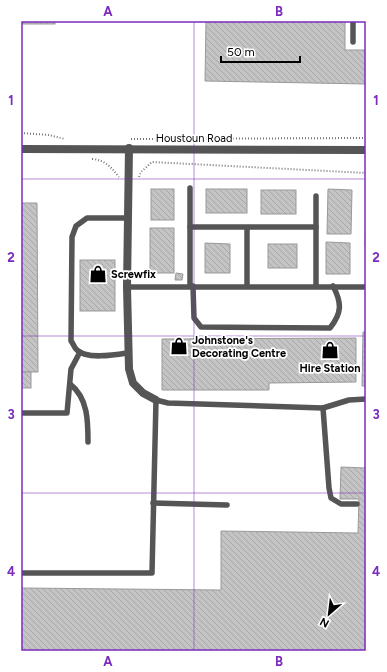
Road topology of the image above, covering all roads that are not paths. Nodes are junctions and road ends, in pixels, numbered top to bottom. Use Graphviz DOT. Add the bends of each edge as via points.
graph roads {
  1 [pos="353,21"];
  2 [pos="353,42"];
  3 [pos="129,148"];
  4 [pos="21,149"];
  5 [pos="366,150"];
  6 [pos="190,188"];
  7 [pos="316,196"];
  8 [pos="128,218"];
  9 [pos="190,227"];
  10 [pos="316,227"];
  11 [pos="247,228"];
  12 [pos="127,286"];
  13 [pos="191,286"];
  14 [pos="247,286"];
  15 [pos="316,286"];
  16 [pos="333,286"];
  17 [pos="366,287"];
  18 [pos="80,352"];
  19 [pos="127,353"];
  20 [pos="70,384"];
  21 [pos="366,399"];
  22 [pos="156,400"];
  23 [pos="323,408"];
  24 [pos="21,413"];
  25 [pos="88,442"];
  26 [pos="153,503"];
  27 [pos="227,504"];
  28 [pos="357,504"];
  29 [pos="21,574"];
  1 -- 2 [label="lane"];
  3 -- 4 [label="street, Houstoun Road"];
  3 -- 5 [label="street, Houstoun Road"];
  3 -- 8 [label="street"];
  6 -- 9 [label="lane"];
  7 -- 10 [label="lane"];
  8 -- 12 [label="street"];
  8 -- 18 [label="lane" via="87,218 76,226 72,237 72,341 76,350"];
  9 -- 11 [label="lane"];
  9 -- 13 [label="lane"];
  10 -- 11 [label="lane"];
  10 -- 15 [label="lane"];
  11 -- 14 [label="lane"];
  12 -- 13 [label="lane"];
  12 -- 19 [label="street"];
  13 -- 14 [label="lane"];
  13 -- 16 [label="lane" via="194,318 200,327 330,328 338,318 339,298"];
  14 -- 15 [label="lane"];
  15 -- 16 [label="lane"];
  16 -- 17 [label="lane"];
  18 -- 19 [label="lane" via="86,355 112,356"];
  18 -- 20 [label="lane" via="71,370"];
  19 -- 22 [label="street" via="133,382 143,393"];
  20 -- 24 [label="lane" via="67,413"];
  20 -- 25 [label="lane" via="76,388 83,400 87,413"];
  21 -- 23 [label="lane" via="349,400"];
  22 -- 23 [label="lane" via="168,403"];
  22 -- 26 [label="lane"];
  23 -- 28 [label="lane" via="332,498 341,504"];
  26 -- 27 [label="lane"];
  26 -- 29 [label="lane" via="152,573"];
}
